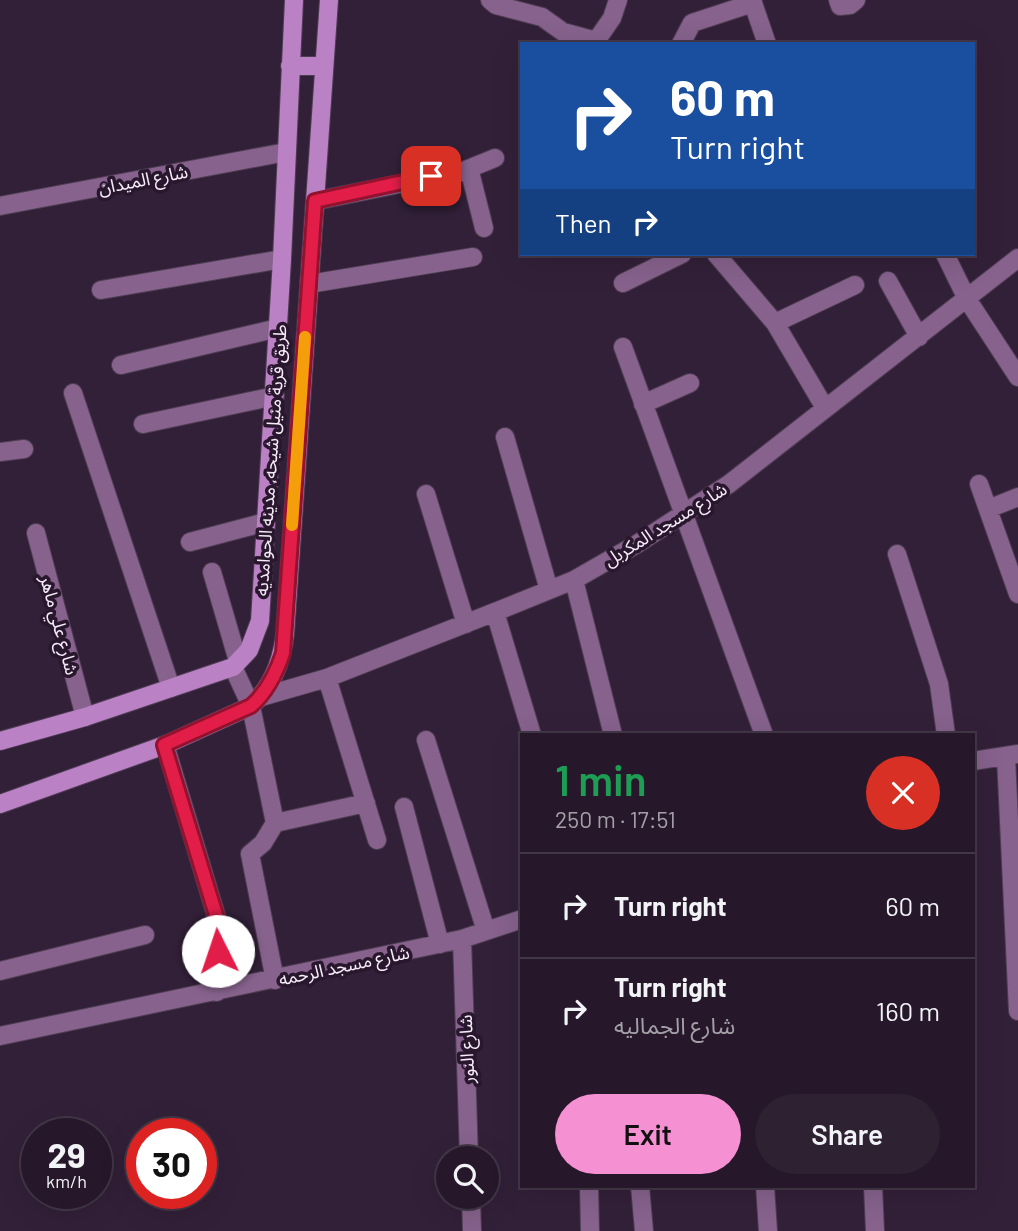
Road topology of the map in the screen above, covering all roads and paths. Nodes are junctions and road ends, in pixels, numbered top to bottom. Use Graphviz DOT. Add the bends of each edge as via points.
graph roads {
  1 [pos="294,0"];
  2 [pos="329,0"];
  3 [pos="490,0"];
  4 [pos="618,0"];
  5 [pos="838,0"];
  6 [pos="856,0"];
  7 [pos="753,1"];
  8 [pos="543,9"];
  9 [pos="595,42"];
  10 [pos="682,42"];
  11 [pos="766,42"];
  12 [pos="290,66"];
  13 [pos="324,66"];
  14 [pos="286,152"];
  15 [pos="495,158"];
  16 [pos="464,171"];
  17 [pos="315,201"];
  18 [pos="0,206"];
  19 [pos="484,228"];
  20 [pos="677,256"];
  21 [pos="718,256"];
  22 [pos="946,256"];
  23 [pos="473,257"];
  24 [pos="282,258"];
  25 [pos="1018,258"];
  26 [pos="888,281"];
  27 [pos="309,284"];
  28 [pos="623,284"];
  29 [pos="855,285"];
  30 [pos="102,290"];
  31 [pos="967,299"];
  32 [pos="775,323"];
  33 [pos="278,328"];
  34 [pos="919,337"];
  35 [pos="623,347"];
  36 [pos="121,365"];
  37 [pos="1018,377"];
  38 [pos="690,383"];
  39 [pos="73,393"];
  40 [pos="275,396"];
  41 [pos="643,404"];
  42 [pos="825,408"];
  43 [pos="143,424"];
  44 [pos="505,437"];
  45 [pos="24,449"];
  46 [pos="0,452"];
  47 [pos="979,484"];
  48 [pos="426,494"];
  49 [pos="1018,496"];
  50 [pos="988,509"];
  51 [pos="682,515"];
  52 [pos="266,522"];
  53 [pos="36,533"];
  54 [pos="190,542"];
  55 [pos="897,554"];
  56 [pos="212,572"];
  57 [pos="574,580"];
  58 [pos="549,590"];
  59 [pos="1018,594"];
  60 [pos="495,612"];
  61 [pos="466,624"];
  62 [pos="327,678"];
  63 [pos="245,684"];
  64 [pos="171,688"];
  65 [pos="85,717"];
  66 [pos="531,733"];
  67 [pos="612,733"];
  68 [pos="763,733"];
  69 [pos="946,733"];
  70 [pos="426,740"];
  71 [pos="0,741"];
  72 [pos="164,745"];
  73 [pos="1012,755"];
  74 [pos="975,761"];
  75 [pos="366,803"];
  76 [pos="0,804"];
  77 [pos="404,807"];
  78 [pos="275,823"];
  79 [pos="377,840"];
  80 [pos="520,920"];
  81 [pos="485,931"];
  82 [pos="145,935"];
  83 [pos="462,939"];
  84 [pos="440,944"];
  85 [pos="0,971"];
  86 [pos="275,980"];
  87 [pos="218,992"];
  88 [pos="1018,1011"];
  89 [pos="0,1036"];
  90 [pos="469,1146"];
  91 [pos="589,1188"];
  92 [pos="640,1188"];
  93 [pos="765,1188"];
  94 [pos="873,1188"];
  95 [pos="471,1209"];
  96 [pos="472,1231"];
  97 [pos="590,1231"];
  98 [pos="643,1231"];
  99 [pos="768,1231"];
  100 [pos="875,1231"];
  1 -- 12 [label="main road, طريق قرية منيل شيحه, مدينه الحوامديه"];
  2 -- 13 [label="main road, طريق قرية منيل شيحه, مدينه الحوامديه"];
  3 -- 8 [label="street" via="496,5"];
  4 -- 9 [label="street"];
  5 -- 6 [label="street" via="839,6 845,7"];
  7 -- 10 [label="street" via="692,23"];
  7 -- 11 [label="street"];
  8 -- 9 [label="street" via="563,32"];
  12 -- 13 [label="main road"];
  12 -- 14 [label="main road, طريق قرية منيل شيحه, مدينه الحوامديه"];
  13 -- 17 [label="main road, طريق قرية منيل شيحه, مدينه الحوامديه"];
  14 -- 18 [label="street, شارع الميدان"];
  14 -- 24 [label="main road, طريق قرية منيل شيحه, مدينه الحوامديه"];
  15 -- 16 [label="street"];
  16 -- 17 [label="street"];
  16 -- 19 [label="street" via="471,176"];
  17 -- 27 [label="main road, طريق قرية منيل شيحه, مدينه الحوامديه"];
  20 -- 28 [label="street"];
  21 -- 32 [label="street"];
  22 -- 31 [label="street"];
  23 -- 27 [label="street"];
  24 -- 30 [label="street"];
  24 -- 33 [label="main road, طريق قرية منيل شيحه, مدينه الحوامديه"];
  25 -- 31 [label="street, شارع مسجد المكربل"];
  26 -- 34 [label="street"];
  27 -- 63 [label="main road, طريق قرية منيل شيحه, مدينه الحوامديه" via="283,653 276,673"];
  29 -- 32 [label="street"];
  31 -- 34 [label="street, شارع مسجد المكربل"];
  31 -- 37 [label="street"];
  32 -- 42 [label="street"];
  33 -- 36 [label="street"];
  33 -- 40 [label="main road, طريق قرية منيل شيحه, مدينه الحوامديه"];
  34 -- 42 [label="street, شارع مسجد المكربل"];
  35 -- 41 [label="street"];
  38 -- 41 [label="street"];
  39 -- 64 [label="street"];
  40 -- 43 [label="street"];
  40 -- 52 [label="main road, طريق قرية منيل شيحه, مدينه الحوامديه"];
  41 -- 51 [label="street"];
  42 -- 51 [label="street, شارع مسجد المكربل"];
  44 -- 58 [label="street"];
  45 -- 46 [label="street"];
  47 -- 50 [label="street"];
  48 -- 61 [label="street"];
  49 -- 50 [label="street"];
  50 -- 59 [label="street"];
  51 -- 57 [label="street, شارع مسجد المكربل"];
  51 -- 68 [label="street"];
  52 -- 54 [label="street"];
  52 -- 63 [label="main road, طريق قرية منيل شيحه, مدينه الحوامديه" via="260,621"];
  53 -- 65 [label="street, شارع علي ماهر"];
  55 -- 69 [label="street" via="939,684"];
  56 -- 63 [label="street"];
  57 -- 58 [label="street, شارع مسجد المكربل"];
  57 -- 67 [label="street"];
  58 -- 60 [label="street, شارع مسجد المكربل"];
  60 -- 61 [label="street, شارع مسجد المكربل"];
  60 -- 66 [label="street"];
  61 -- 62 [label="street, شارع مسجد المكربل"];
  62 -- 63 [label="street, شارع مسجد المكربل"];
  62 -- 75 [label="street"];
  63 -- 64 [label="main road"];
  63 -- 72 [label="main road"];
  63 -- 78 [label="street"];
  64 -- 65 [label="main road"];
  65 -- 71 [label="main road"];
  70 -- 81 [label="street"];
  72 -- 76 [label="main road"];
  72 -- 87 [label="street" via="216,915"];
  73 -- 74 [label="street"];
  73 -- 88 [label="street"];
  75 -- 78 [label="street"];
  75 -- 79 [label="street"];
  77 -- 84 [label="street"];
  78 -- 86 [label="street" via="250,854"];
  80 -- 81 [label="street, شارع مسجد الرحمه"];
  81 -- 83 [label="street, شارع مسجد الرحمه"];
  82 -- 85 [label="street"];
  83 -- 84 [label="street, شارع مسجد الرحمه"];
  83 -- 90 [label="street, شارع النور"];
  84 -- 86 [label="street, شارع مسجد الرحمه"];
  86 -- 87 [label="street, شارع مسجد الرحمه"];
  87 -- 89 [label="street, شارع مسجد الرحمه"];
  91 -- 97 [label="street"];
  92 -- 98 [label="street"];
  93 -- 99 [label="street"];
  94 -- 100 [label="street"];
  95 -- 96 [label="street"];
}
